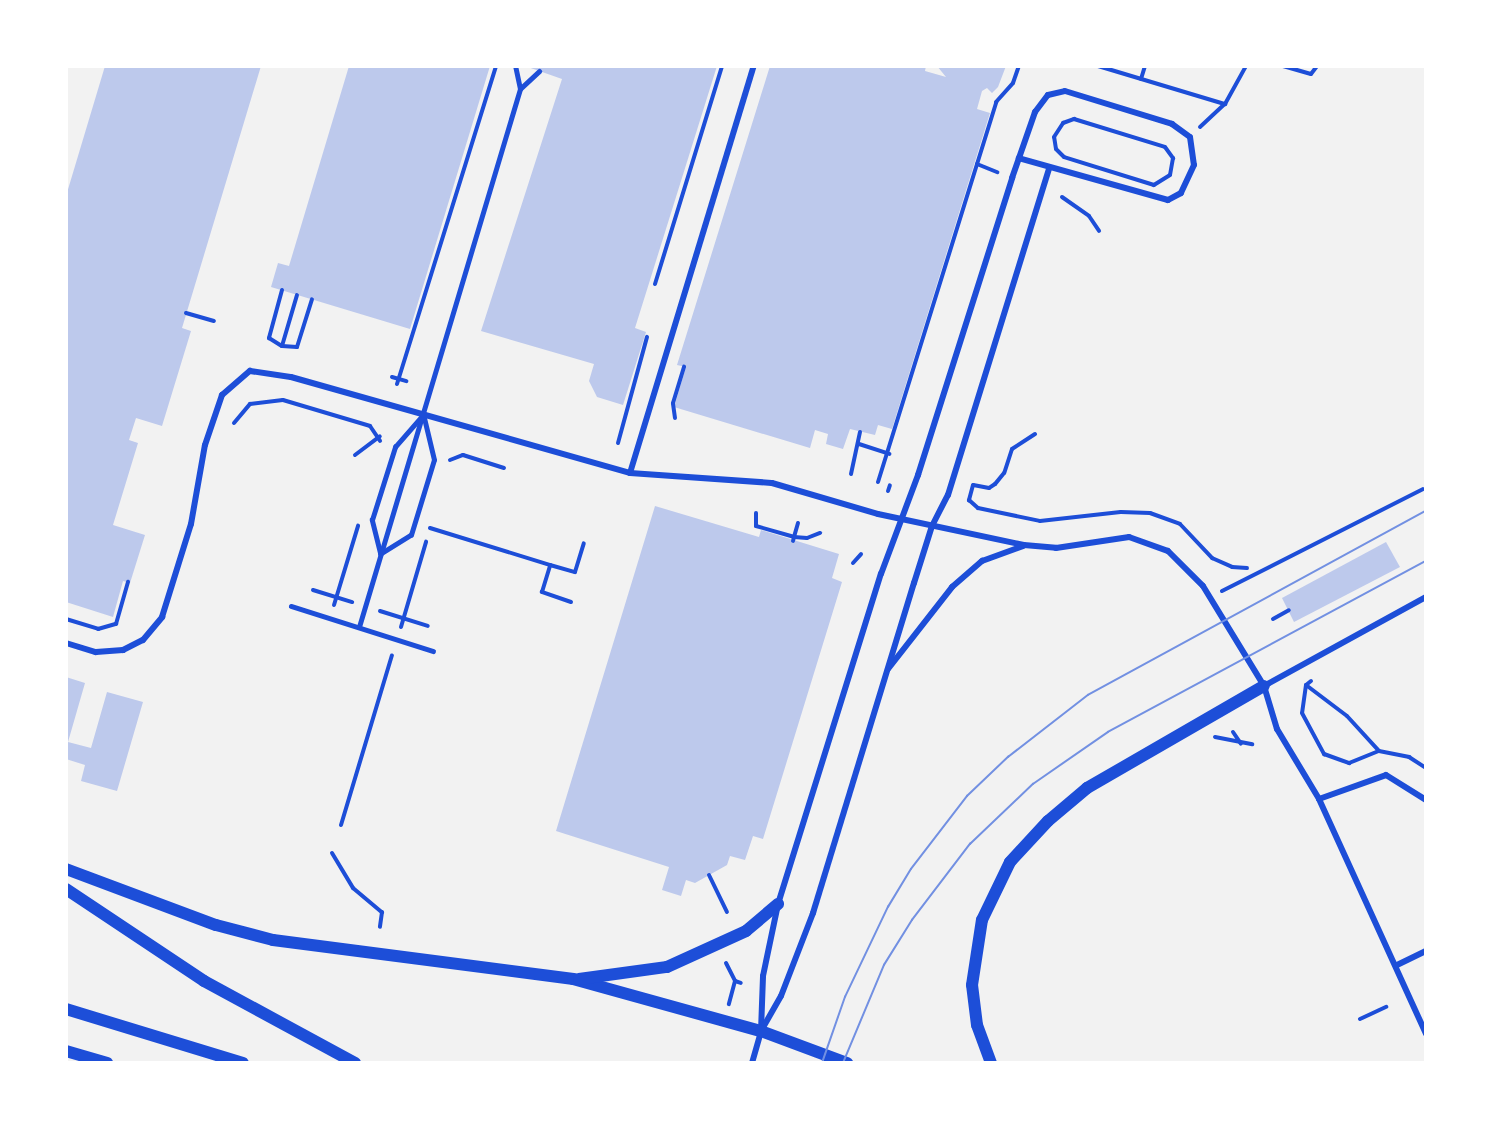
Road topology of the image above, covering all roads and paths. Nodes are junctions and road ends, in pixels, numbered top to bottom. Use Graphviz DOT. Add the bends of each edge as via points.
graph roads {
  1 [pos="496,66"];
  2 [pos="515,66"];
  3 [pos="722,66"];
  4 [pos="754,66"];
  5 [pos="1019,66"];
  6 [pos="1098,66"];
  7 [pos="1145,66"];
  8 [pos="1246,66"];
  9 [pos="1283,66"];
  10 [pos="1316,66"];
  11 [pos="539,71"];
  12 [pos="1141,79"];
  13 [pos="520,89"];
  14 [pos="1225,104"];
  15 [pos="1190,138"];
  16 [pos="1054,140"];
  17 [pos="1019,158"];
  18 [pos="977,164"];
  19 [pos="1049,168"];
  20 [pos="997,172"];
  21 [pos="1062,197"];
  22 [pos="1099,231"];
  23 [pos="655,284"];
  24 [pos="282,290"];
  25 [pos="297,295"];
  26 [pos="312,299"];
  27 [pos="186,313"];
  28 [pos="214,321"];
  29 [pos="647,336"];
  30 [pos="282,346"];
  31 [pos="684,367"];
  32 [pos="392,377"];
  33 [pos="406,381"];
  34 [pos="398,382"];
  35 [pos="423,415"];
  36 [pos="675,418"];
  37 [pos="234,423"];
  38 [pos="860,432"];
  39 [pos="1035,434"];
  40 [pos="380,436"];
  41 [pos="618,443"];
  42 [pos="859,444"];
  43 [pos="381,451"];
  44 [pos="888,454"];
  45 [pos="355,455"];
  46 [pos="450,460"];
  47 [pos="504,468"];
  48 [pos="630,473"];
  49 [pos="851,474"];
  50 [pos="878,482"];
  51 [pos="890,485"];
  52 [pos="1423,489"];
  53 [pos="888,491"];
  54 [pos="756,513"];
  55 [pos="360,518"];
  56 [pos="900,520"];
  57 [pos="798,523"];
  58 [pos="932,526"];
  59 [pos="430,528"];
  60 [pos="820,533"];
  61 [pos="794,539"];
  62 [pos="584,543"];
  63 [pos="1024,545"];
  64 [pos="380,554"];
  65 [pos="861,554"];
  66 [pos="852,563"];
  67 [pos="550,565"];
  68 [pos="1247,568"];
  69 [pos="128,582"];
  70 [pos="313,590"];
  71 [pos="336,597"];
  72 [pos="1211,597"];
  73 [pos="1426,597"];
  74 [pos="571,602"];
  75 [pos="353,603"];
  76 [pos="291,606"];
  77 [pos="333,606"];
  78 [pos="1289,610"];
  79 [pos="380,611"];
  80 [pos="66,619"];
  81 [pos="1273,619"];
  82 [pos="428,626"];
  83 [pos="359,627"];
  84 [pos="66,643"];
  85 [pos="433,651"];
  86 [pos="392,655"];
  87 [pos="886,672"];
  88 [pos="1264,686"];
  89 [pos="1233,732"];
  90 [pos="1206,740"];
  91 [pos="1241,744"];
  92 [pos="1252,744"];
  93 [pos="1379,752"];
  94 [pos="1426,768"];
  95 [pos="1319,799"];
  96 [pos="1426,800"];
  97 [pos="341,825"];
  98 [pos="332,853"];
  99 [pos="66,869"];
  100 [pos="709,875"];
  101 [pos="66,888"];
  102 [pos="778,904"];
  103 [pos="727,912"];
  104 [pos="380,927"];
  105 [pos="1426,951"];
  106 [pos="726,963"];
  107 [pos="1396,965"];
  108 [pos="573,979"];
  109 [pos="735,981"];
  110 [pos="741,983"];
  111 [pos="728,1007"];
  112 [pos="1386,1007"];
  113 [pos="66,1009"];
  114 [pos="1360,1018"];
  115 [pos="762,1031"];
  116 [pos="1426,1034"];
  117 [pos="66,1051"];
  118 [pos="107,1063"];
  119 [pos="243,1063"];
  120 [pos="355,1063"];
  121 [pos="752,1063"];
  122 [pos="847,1063"];
  123 [pos="991,1063"];
  1 -- 34 [label="path"];
  2 -- 13 [label="lane"];
  3 -- 23 [label="path"];
  4 -- 48 [label="street"];
  5 -- 18 [label="path" via="1013,83 996,102"];
  6 -- 12 [label="path"];
  7 -- 12 [label="path"];
  8 -- 14 [label="path"];
  9 -- 10 [label="path" via="1311,74"];
  11 -- 13 [label="lane"];
  12 -- 14 [label="path"];
  13 -- 35 [label="lane"];
  14 -- 15 [label="path"];
  15 -- 17 [label="street" via="1172,124 1065,91 1048,95 1035,112"];
  15 -- 19 [label="street" via="1194,165 1189,181 1168,200"];
  16 -- 16 [label="path" via="1056,149 1068,159 1154,185 1167,179 1173,168 1169,151 1158,143 1082,120 1063,123"];
  17 -- 19 [label="street"];
  17 -- 56 [label="street" via="918,475"];
  18 -- 20 [label="path"];
  18 -- 44 [label="path"];
  19 -- 58 [label="street" via="948,495"];
  21 -- 22 [label="path" via="1089,216"];
  24 -- 30 [label="path" via="269,338"];
  25 -- 30 [label="path"];
  26 -- 30 [label="path" via="297,347"];
  27 -- 28 [label="path"];
  29 -- 41 [label="path"];
  31 -- 36 [label="path" via="673,403"];
  32 -- 34 [label="path"];
  33 -- 34 [label="path"];
  35 -- 48 [label="street"];
  35 -- 64 [label="lane"];
  35 -- 64 [label="lane" via="395,447 372,520"];
  35 -- 64 [label="lane" via="434,460 411,536"];
  35 -- 84 [label="street" via="274,372 250,371 222,395 205,445 192,524 162,617 143,640 123,650 96,652"];
  37 -- 40 [label="path" via="250,404 276,400 370,426"];
  38 -- 42 [label="path"];
  39 -- 68 [label="path" via="1012,449 1004,473 995,484 989,488 973,485 969,500 978,508 1040,521 1121,512 1150,513 1180,524 1212,558 1232,567"];
  40 -- 43 [label="path"];
  40 -- 45 [label="path"];
  42 -- 44 [label="path"];
  42 -- 49 [label="path"];
  44 -- 50 [label="path"];
  46 -- 47 [label="path" via="463,455"];
  48 -- 56 [label="street" via="772,483"];
  51 -- 53 [label="path"];
  52 -- 72 [label="path"];
  54 -- 61 [label="path" via="756,526"];
  55 -- 71 [label="path"];
  56 -- 58 [label="street"];
  56 -- 102 [label="street"];
  57 -- 61 [label="path"];
  58 -- 63 [label="street"];
  58 -- 87 [label="street"];
  59 -- 67 [label="path"];
  60 -- 61 [label="path"];
  62 -- 67 [label="path" via="575,572"];
  63 -- 72 [label="street" via="1056,548 1129,537 1168,551"];
  63 -- 87 [label="street" via="982,561 952,587"];
  64 -- 83 [label="lane"];
  65 -- 66 [label="path"];
  67 -- 74 [label="path" via="542,592"];
  69 -- 80 [label="path" via="116,624 98,629"];
  70 -- 71 [label="path"];
  71 -- 75 [label="path"];
  71 -- 77 [label="path"];
  72 -- 88 [label="street"];
  73 -- 88 [label="street"];
  76 -- 83 [label="lane"];
  78 -- 81 [label="path"];
  79 -- 82 [label="path"];
  83 -- 85 [label="lane"];
  86 -- 97 [label="path"];
  87 -- 115 [label="street" via="813,913 781,996"];
  88 -- 95 [label="street" via="1276,729"];
  88 -- 123 [label="main road" via="1087,788 1048,821 1010,862 982,920 972,984 977,1025"];
  89 -- 91 [label="path"];
  90 -- 91 [label="path" via="1215,736"];
  91 -- 92 [label="path"];
  93 -- 93 [label="path" via="1349,763 1324,754 1302,713 1306,685 1347,716"];
  93 -- 94 [label="path" via="1409,757"];
  95 -- 96 [label="street" via="1386,775"];
  95 -- 107 [label="street"];
  98 -- 104 [label="path" via="353,888 382,912"];
  99 -- 108 [label="main road" via="216,925 273,940"];
  100 -- 103 [label="path"];
  101 -- 120 [label="main road" via="204,981"];
  102 -- 108 [label="main road" via="747,931 667,967"];
  102 -- 115 [label="street" via="763,976"];
  105 -- 107 [label="street"];
  106 -- 109 [label="path"];
  107 -- 116 [label="street"];
  108 -- 115 [label="main road"];
  109 -- 110 [label="path"];
  109 -- 111 [label="path"];
  112 -- 114 [label="path"];
  113 -- 119 [label="main road"];
  115 -- 121 [label="street"];
  115 -- 122 [label="main road"];
  117 -- 118 [label="main road"];
}
